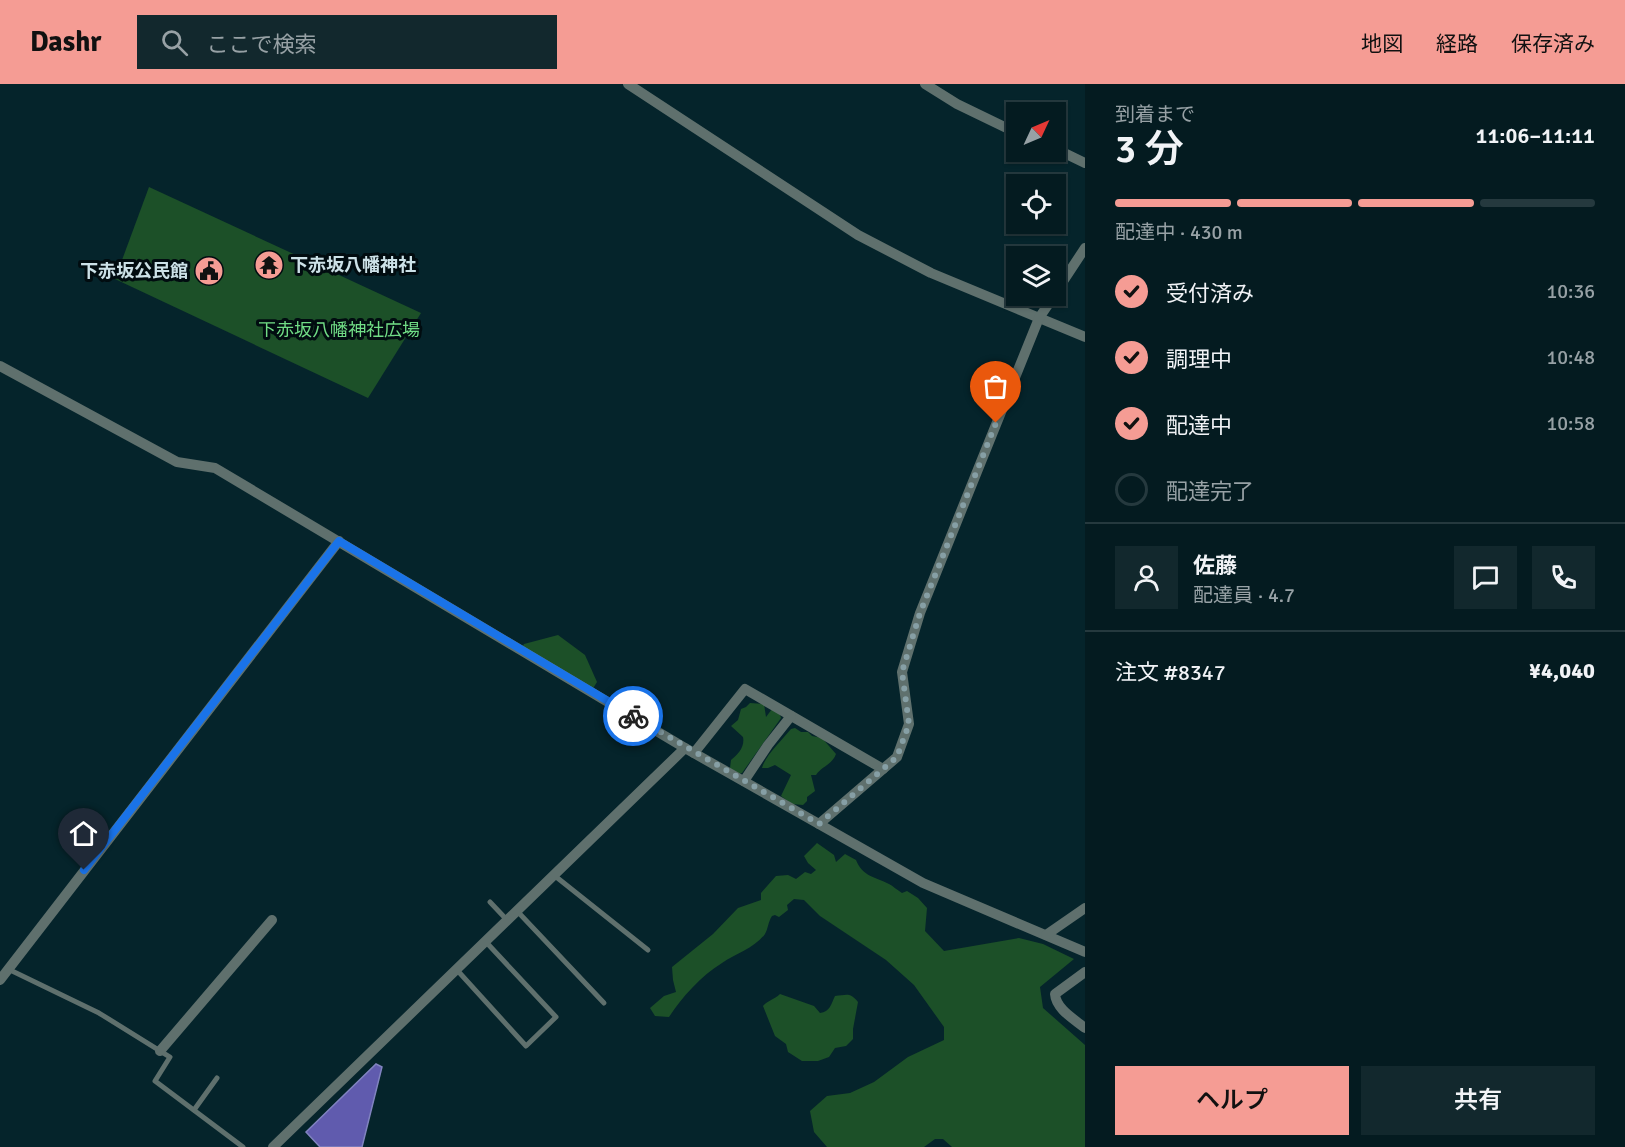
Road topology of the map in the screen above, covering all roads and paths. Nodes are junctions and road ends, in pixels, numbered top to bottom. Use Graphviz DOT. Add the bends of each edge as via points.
graph roads {
  1 [pos="628,84"];
  2 [pos="925,84"];
  3 [pos="1006,128"];
  4 [pos="1066,154"];
  5 [pos="1085,163"];
  6 [pos="1085,248"];
  7 [pos="1066,277"];
  8 [pos="1047,306"];
  9 [pos="1039,318"];
  10 [pos="1085,337"];
  11 [pos="0,366"];
  12 [pos="339,541"];
  13 [pos="791,716"];
  14 [pos="690,750"];
  15 [pos="883,769"];
  16 [pos="744,781"];
  17 [pos="819,824"];
  18 [pos="555,876"];
  19 [pos="490,902"];
  20 [pos="1085,908"];
  21 [pos="518,912"];
  22 [pos="272,920"];
  23 [pos="508,921"];
  24 [pos="1046,935"];
  25 [pos="486,942"];
  26 [pos="648,950"];
  27 [pos="1085,952"];
  28 [pos="457,970"];
  29 [pos="1085,972"];
  30 [pos="3,973"];
  31 [pos="604,1003"];
  32 [pos="1085,1028"];
  33 [pos="160,1051"];
  34 [pos="218,1078"];
  35 [pos="194,1110"];
  36 [pos="243,1147"];
  37 [pos="273,1147"];
  1 -- 9 [label="street" via="858,235 931,273"];
  2 -- 3 [label="street"];
  4 -- 5 [label="street"];
  6 -- 7 [label="street"];
  8 -- 9 [label="street"];
  9 -- 10 [label="street"];
  9 -- 15 [label="street" via="920,613 902,672 909,724 897,757"];
  11 -- 12 [label="street" via="177,462 215,468"];
  12 -- 14 [label="street"];
  12 -- 30 [label="street"];
  13 -- 14 [label="street" via="745,690"];
  13 -- 15 [label="street"];
  13 -- 16 [label="street"];
  14 -- 16 [label="street"];
  14 -- 18 [label="street"];
  15 -- 17 [label="street"];
  16 -- 17 [label="street"];
  17 -- 24 [label="street" via="923,883"];
  18 -- 21 [label="street"];
  18 -- 26 [label="lane"];
  19 -- 23 [label="lane"];
  20 -- 24 [label="street"];
  21 -- 23 [label="street"];
  21 -- 31 [label="lane"];
  22 -- 33 [label="street"];
  23 -- 25 [label="street"];
  24 -- 27 [label="street"];
  25 -- 28 [label="street"];
  25 -- 28 [label="lane" via="556,1017 526,1046"];
  28 -- 37 [label="street"];
  29 -- 32 [label="street" via="1055,994 1056,1002"];
  30 -- 33 [label="lane" via="99,1013"];
  33 -- 35 [label="lane" via="170,1058 155,1081"];
  34 -- 35 [label="lane"];
  35 -- 36 [label="lane"];
}
